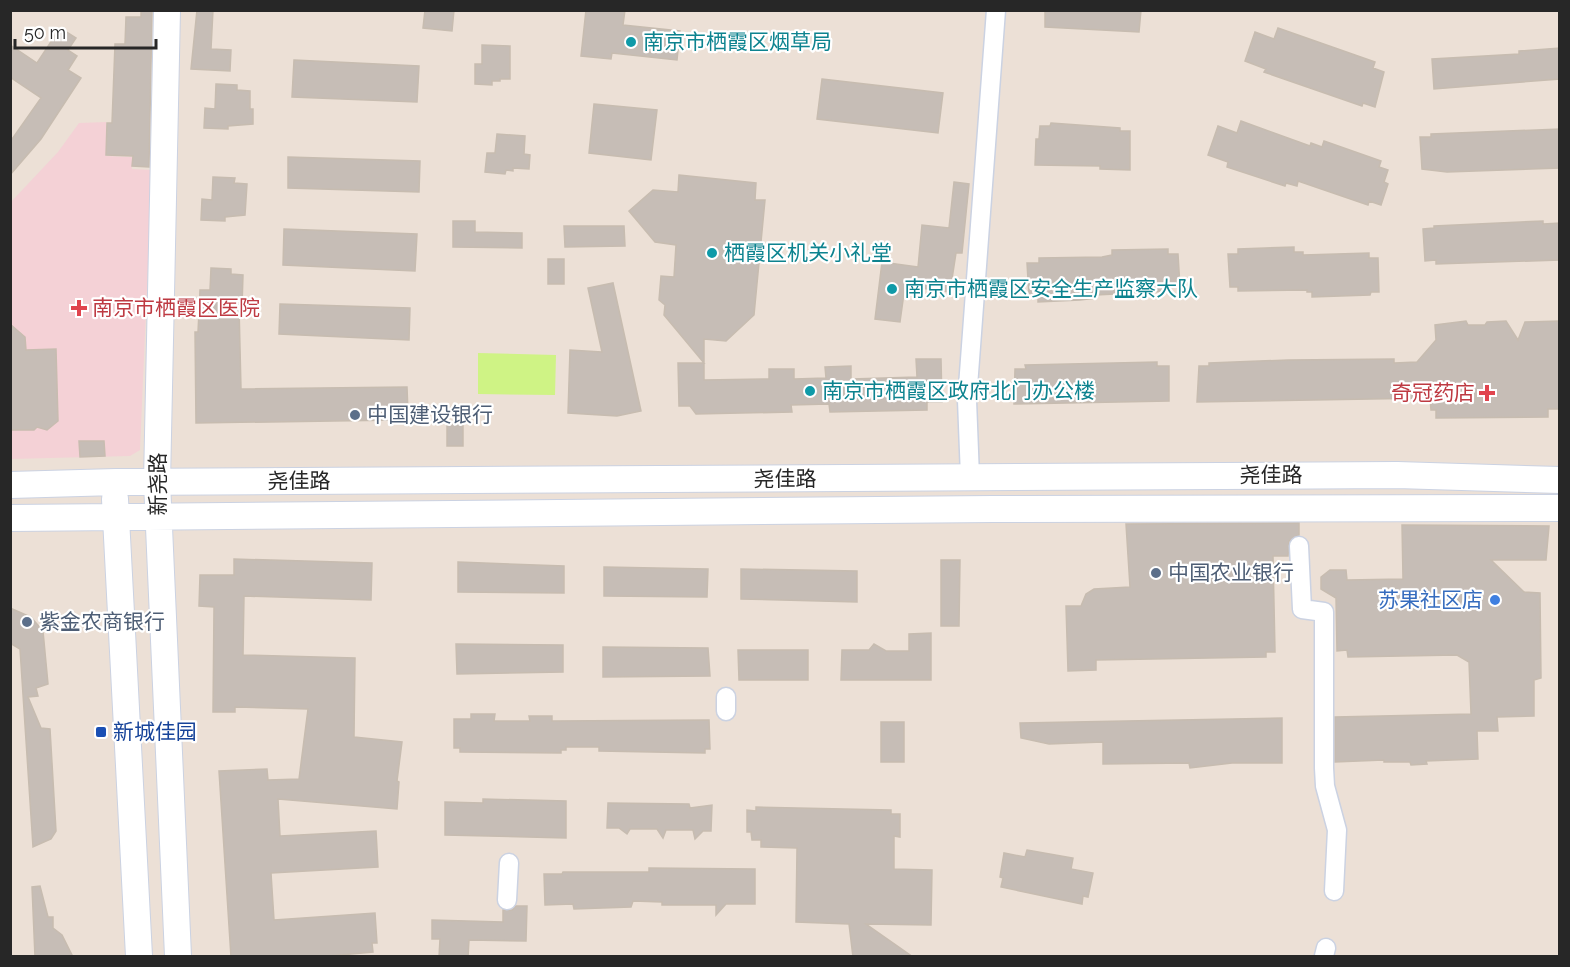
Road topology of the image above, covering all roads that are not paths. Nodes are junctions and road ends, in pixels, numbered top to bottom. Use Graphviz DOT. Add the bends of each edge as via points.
graph roads {
  1 [pos="167,10"];
  2 [pos="996,10"];
  3 [pos="970,477"];
  4 [pos="1560,480"];
  5 [pos="116,482"];
  6 [pos="157,482"];
  7 [pos="10,485"];
  8 [pos="1560,508"];
  9 [pos="158,515"];
  10 [pos="114,516"];
  11 [pos="10,518"];
  12 [pos="1299,546"];
  13 [pos="509,863"];
  14 [pos="1334,891"];
  15 [pos="507,900"];
  16 [pos="139,957"];
  17 [pos="178,957"];
  1 -- 6 [label="main road, 新尧路"];
  2 -- 3 [label="street" via="967,400"];
  3 -- 4 [label="main road, 尧佳路" via="1397,475"];
  3 -- 6 [label="main road, 尧佳路"];
  5 -- 6 [label="main road, 尧佳路"];
  5 -- 7 [label="main road, 尧佳路"];
  5 -- 10 [label="main road, 新尧路"];
  6 -- 9 [label="main road, 新尧路"];
  8 -- 9 [label="main road, 尧佳路"];
  9 -- 10 [label="main road, 尧佳路"];
  9 -- 17 [label="main road, 新尧路"];
  10 -- 11 [label="main road, 尧佳路"];
  10 -- 16 [label="main road, 新尧路"];
  12 -- 14 [label="street" via="1302,609 1324,612 1324,786 1337,830"];
  13 -- 15 [label="street"];
}
